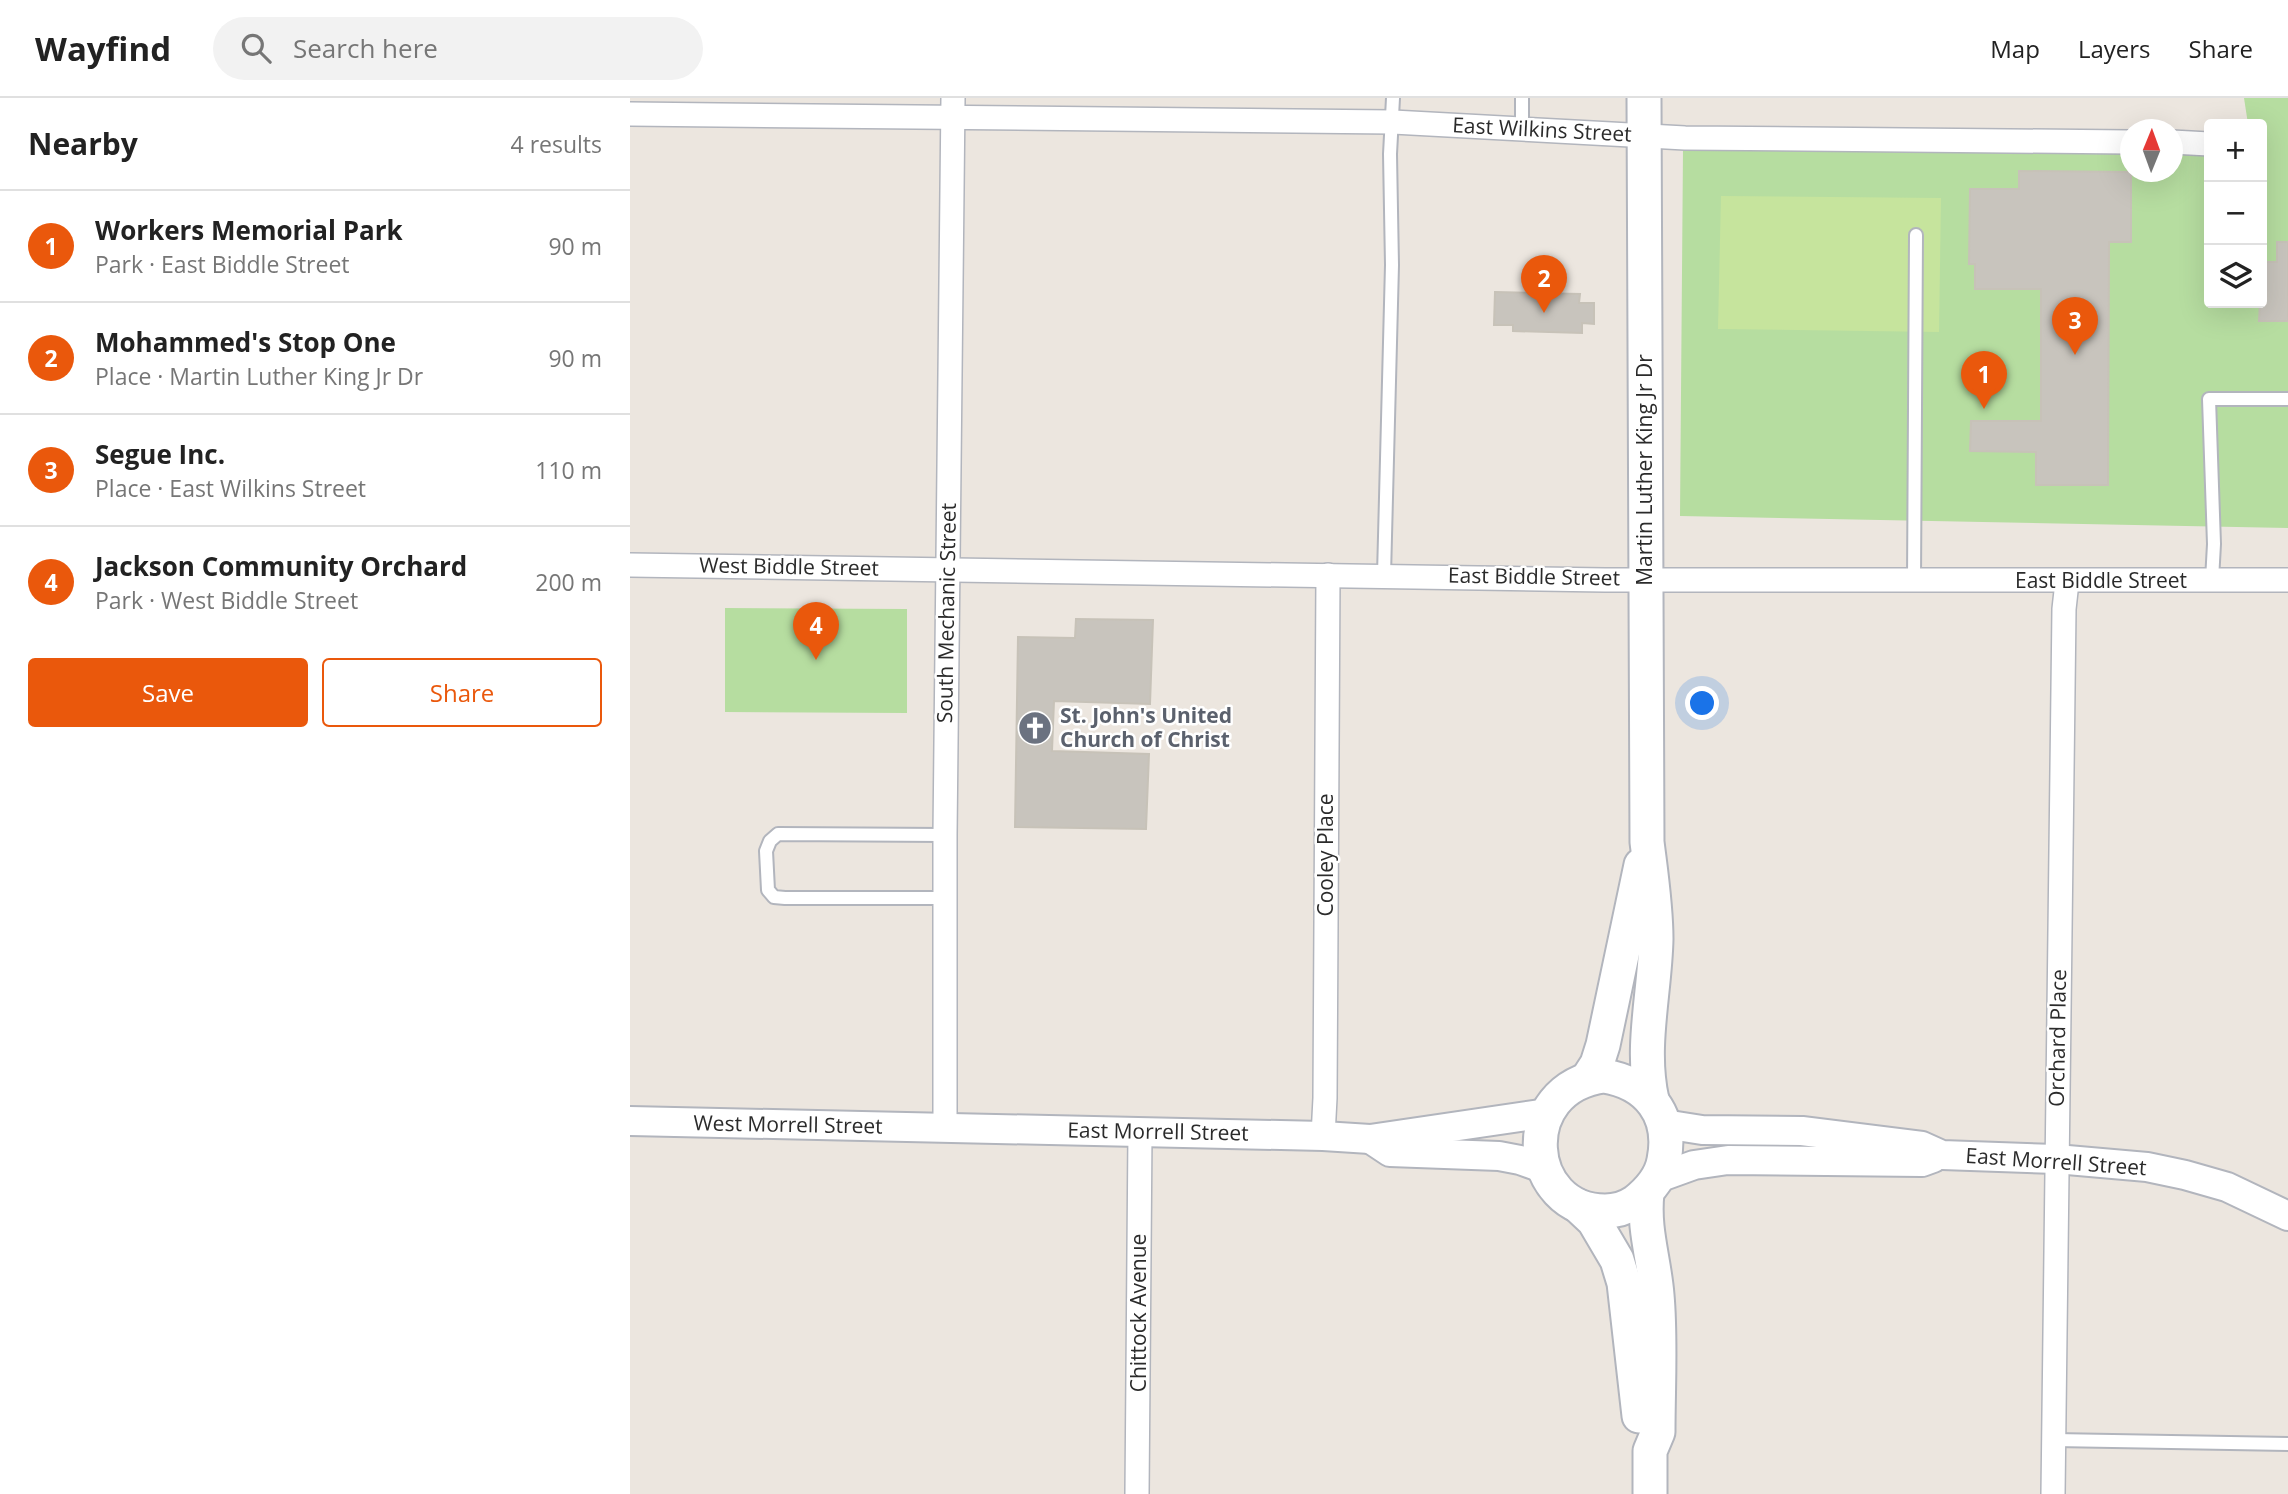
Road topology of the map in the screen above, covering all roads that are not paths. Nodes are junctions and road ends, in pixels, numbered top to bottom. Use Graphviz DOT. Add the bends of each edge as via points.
graph roads {
  1 [pos="1394,98"];
  2 [pos="1522,98"];
  3 [pos="1644,98"];
  4 [pos="953,108"];
  5 [pos="630,114"];
  6 [pos="1393,122"];
  7 [pos="1522,129"];
  8 [pos="1644,135"];
  9 [pos="2120,142"];
  10 [pos="2183,143"];
  11 [pos="2204,144"];
  12 [pos="1916,235"];
  13 [pos="2288,399"];
  14 [pos="630,565"];
  15 [pos="947,569"];
  16 [pos="1328,575"];
  17 [pos="1384,575"];
  18 [pos="1645,579"];
  19 [pos="2212,580"];
  20 [pos="2288,580"];
  21 [pos="1914,581"];
  22 [pos="2067,582"];
  23 [pos="945,835"];
  24 [pos="1647,842"];
  25 [pos="945,898"];
  26 [pos="1588,1078"];
  27 [pos="1658,1112"];
  28 [pos="1547,1114"];
  29 [pos="630,1121"];
  30 [pos="945,1128"];
  31 [pos="1140,1132"];
  32 [pos="1322,1136"];
  33 [pos="1370,1139"];
  34 [pos="1942,1155"];
  35 [pos="2056,1159"];
  36 [pos="1545,1169"];
  37 [pos="1653,1185"];
  38 [pos="1578,1206"];
  39 [pos="2288,1216"];
  40 [pos="2054,1440"];
  41 [pos="2288,1444"];
  42 [pos="1650,1451"];
  43 [pos="1137,1494"];
  44 [pos="1650,1494"];
  45 [pos="2053,1494"];
  1 -- 6 [label="lane"];
  2 -- 7 [label="lane"];
  3 -- 8 [label="main road, Martin Luther King Jr Dr"];
  4 -- 5 [label="street, East Wilkins Street"];
  4 -- 6 [label="street, East Wilkins Street"];
  4 -- 15 [label="street, South Mechanic Street"];
  6 -- 7 [label="street, East Wilkins Street"];
  6 -- 17 [label="lane"];
  7 -- 8 [label="street, East Wilkins Street"];
  8 -- 9 [label="street, East Wilkins Street"];
  8 -- 18 [label="main road, Martin Luther King Jr Dr"];
  10 -- 11 [label="street"];
  12 -- 21 [label="lane"];
  13 -- 19 [label="lane" via="2208,399"];
  14 -- 15 [label="street, West Biddle Street"];
  15 -- 16 [label="street, East Biddle Street"];
  15 -- 23 [label="street, South Mechanic Street"];
  16 -- 17 [label="street, East Biddle Street"];
  16 -- 32 [label="street, Cooley Place"];
  17 -- 18 [label="street, East Biddle Street"];
  18 -- 21 [label="street, East Biddle Street"];
  18 -- 24 [label="main road, Martin Luther King Jr Dr"];
  19 -- 20 [label="street, East Biddle Street"];
  19 -- 22 [label="street, East Biddle Street"];
  21 -- 22 [label="street, East Biddle Street"];
  22 -- 35 [label="street, Orchard Place"];
  23 -- 25 [label="street, South Mechanic Street"];
  23 -- 25 [label="lane" via="778,834 766,851 768,890 774,897"];
  24 -- 26 [label="main road, Martin Luther King Jr Dr" via="1603,1045"];
  24 -- 27 [label="main road, Martin Luther King Jr Dr" via="1656,938 1647,1075"];
  25 -- 30 [label="street, South Mechanic Street"];
  26 -- 27 [label="main road" via="1620,1079 1639,1088"];
  26 -- 28 [label="main road" via="1562,1093"];
  27 -- 34 [label="street, East Morrell Street" via="1702,1130 1802,1131 1922,1146"];
  27 -- 37 [label="main road" via="1666,1145 1664,1163"];
  28 -- 33 [label="street, East Morrell Street"];
  28 -- 36 [label="main road" via="1540,1143"];
  29 -- 30 [label="street, West Morrell Street"];
  30 -- 31 [label="street, East Morrell Street"];
  31 -- 32 [label="street, East Morrell Street"];
  31 -- 43 [label="street, Chittock Avenue"];
  32 -- 33 [label="street, East Morrell Street"];
  33 -- 36 [label="street, East Morrell Street" via="1390,1152 1499,1156"];
  34 -- 35 [label="street, East Morrell Street"];
  34 -- 37 [label="street, East Morrell Street" via="1922,1163 1728,1160 1694,1165"];
  35 -- 39 [label="street, East Morrell Street" via="2185,1175 2227,1187"];
  35 -- 40 [label="street, Orchard Place"];
  36 -- 38 [label="main road" via="1558,1191"];
  37 -- 38 [label="main road" via="1630,1205 1615,1211"];
  37 -- 42 [label="main road" via="1646,1228 1658,1312 1658,1432"];
  38 -- 42 [label="main road" via="1594,1221 1617,1260 1624,1283 1640,1430"];
  40 -- 41 [label="lane"];
  40 -- 45 [label="street, Orchard Place"];
  42 -- 44 [label="main road"];
}
